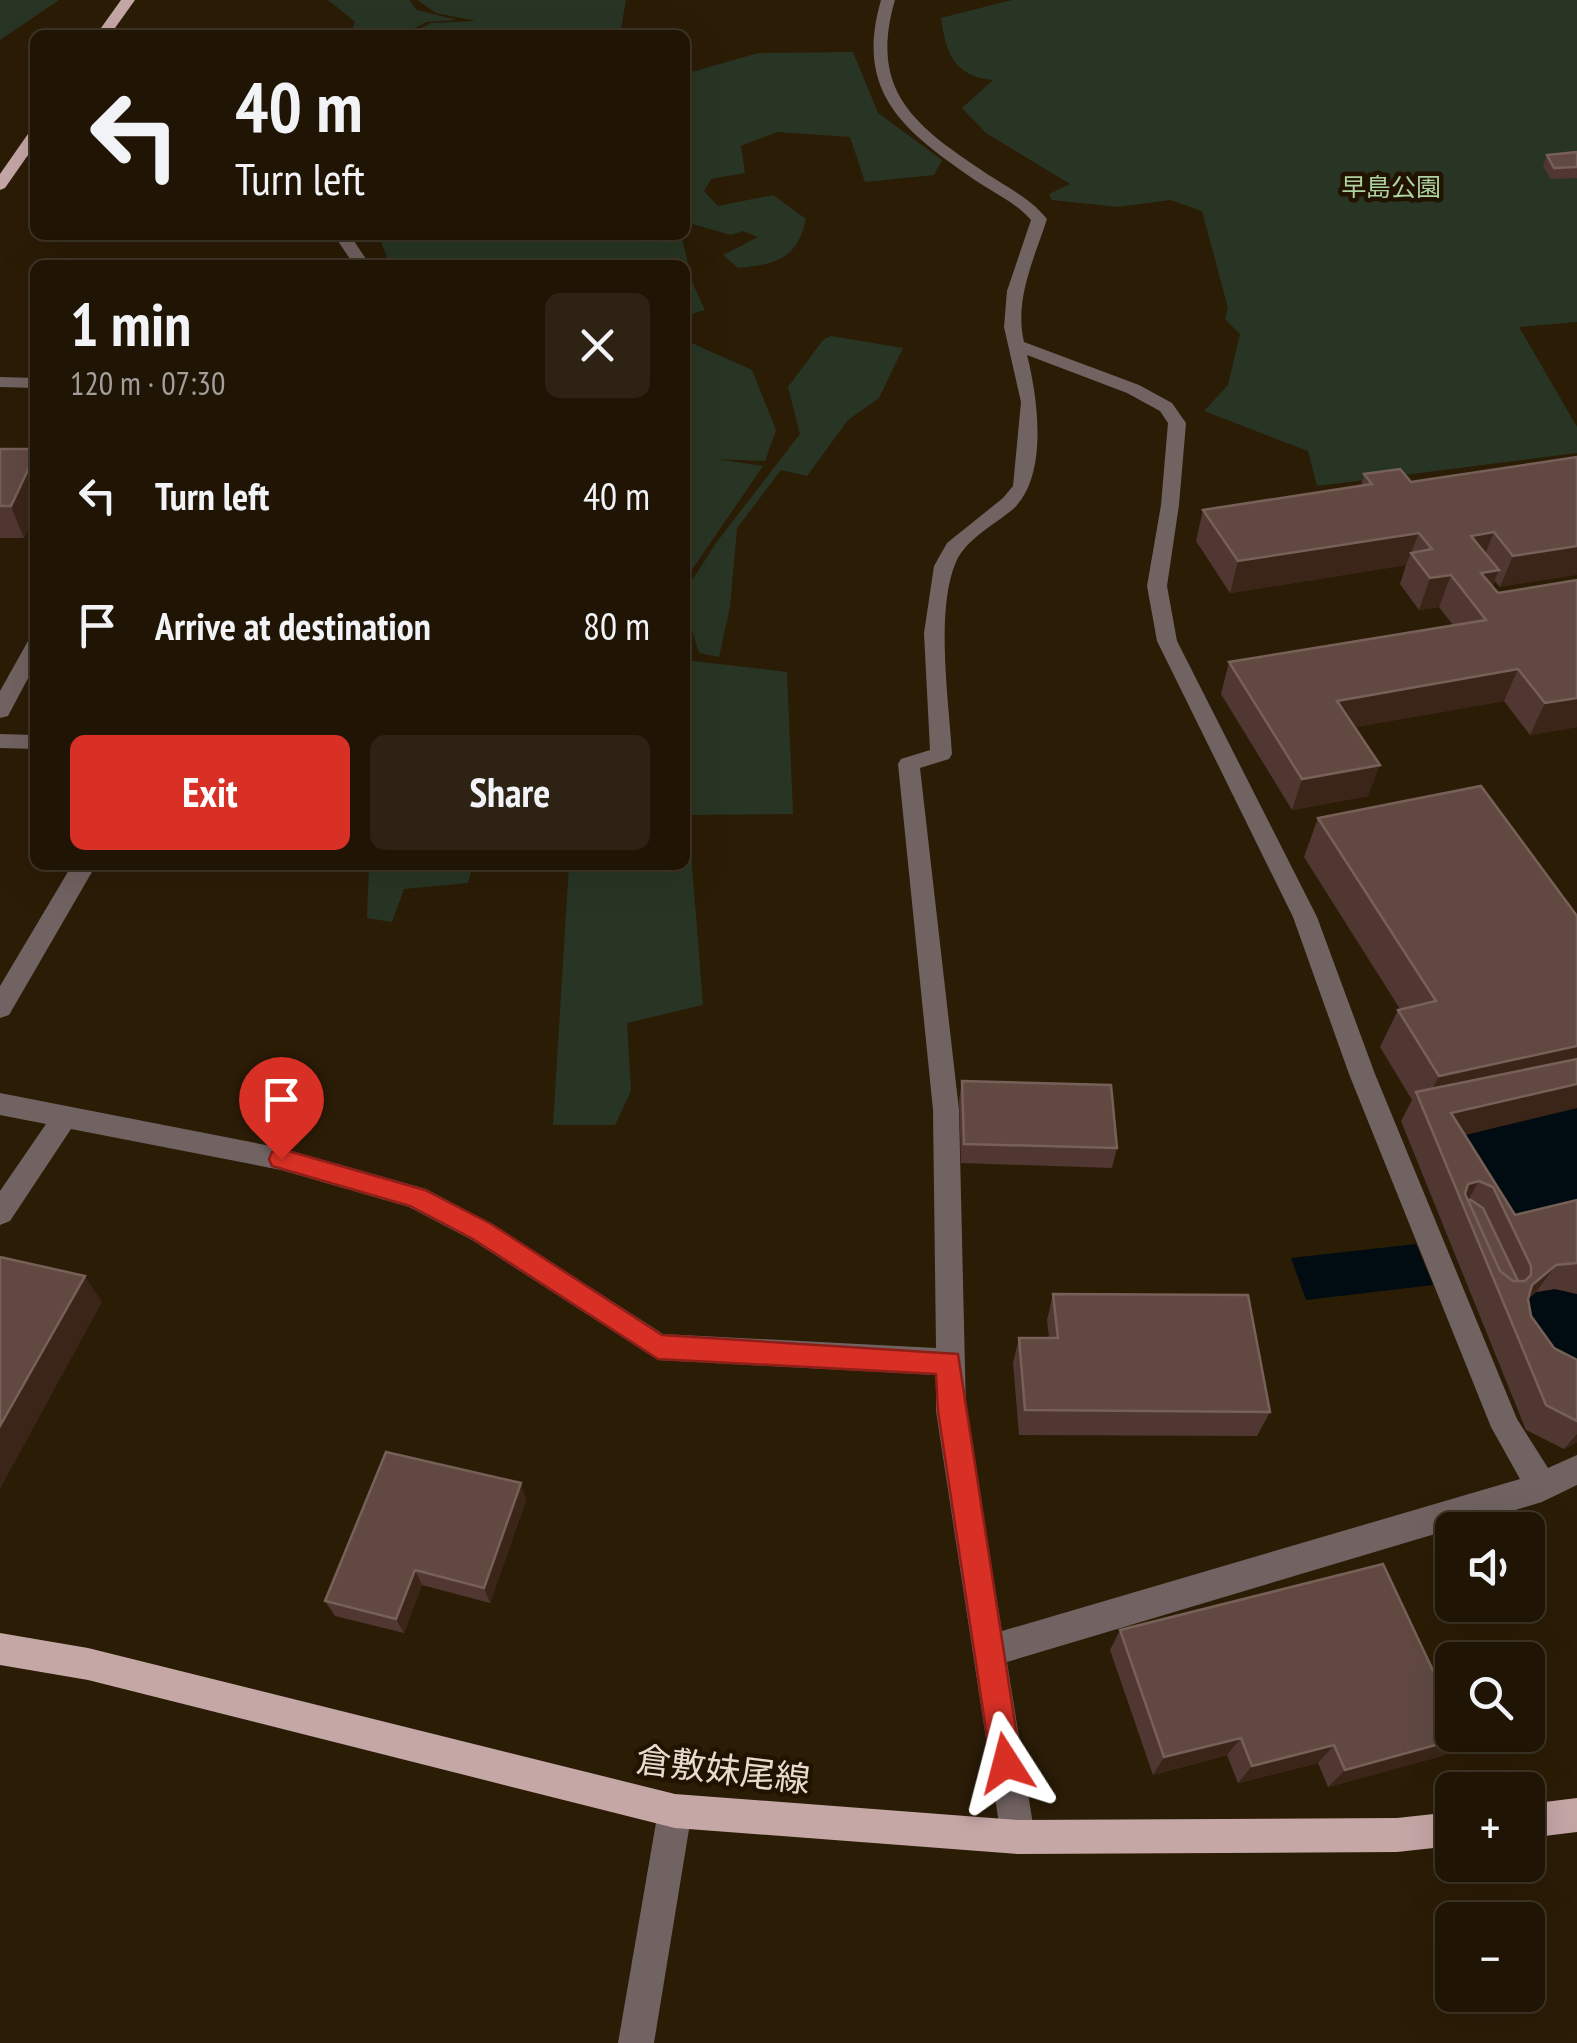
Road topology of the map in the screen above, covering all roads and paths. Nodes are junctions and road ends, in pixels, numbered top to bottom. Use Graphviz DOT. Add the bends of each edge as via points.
graph roads {
  1 [pos="128,0"];
  2 [pos="888,0"];
  3 [pos="107,30"];
  4 [pos="30,141"];
  5 [pos="0,184"];
  6 [pos="1018,346"];
  7 [pos="0,382"];
  8 [pos="30,383"];
  9 [pos="30,655"];
  10 [pos="0,711"];
  11 [pos="0,741"];
  12 [pos="30,742"];
  13 [pos="81,870"];
  14 [pos="0,1008"];
  15 [pos="0,1104"];
  16 [pos="66,1115"];
  17 [pos="0,1213"];
  18 [pos="948,1362"];
  19 [pos="1577,1469"];
  20 [pos="1542,1487"];
  21 [pos="0,1649"];
  22 [pos="988,1651"];
  23 [pos="675,1812"];
  24 [pos="1577,1815"];
  25 [pos="1545,1818"];
  26 [pos="1435,1831"];
  27 [pos="1018,1837"];
  28 [pos="636,2043"];
  1 -- 3 [label="main road"];
  2 -- 6 [label="street" via="879,28 880,74 902,109 942,151 1039,219 1015,291"];
  4 -- 5 [label="main road"];
  6 -- 18 [label="street" via="1030,402 1022,486 954,547 944,566 934,632 941,754 908,764 946,1110"];
  6 -- 20 [label="street" via="1133,389 1166,407 1177,423 1157,586 1168,641 1305,917 1506,1426"];
  7 -- 8 [label="street"];
  9 -- 10 [label="street"];
  11 -- 12 [label="street"];
  13 -- 14 [label="street"];
  15 -- 16 [label="street"];
  16 -- 17 [label="street"];
  16 -- 18 [label="street" via="281,1159 416,1198 482,1232 658,1347"];
  18 -- 22 [label="street"];
  19 -- 20 [label="street"];
  20 -- 22 [label="street"];
  21 -- 23 [label="main road, 倉敷妹尾線" via="88,1664"];
  22 -- 27 [label="street"];
  23 -- 27 [label="main road, 倉敷妹尾線"];
  23 -- 28 [label="street"];
  24 -- 25 [label="main road"];
  26 -- 27 [label="main road, 倉敷妹尾線"];
}
